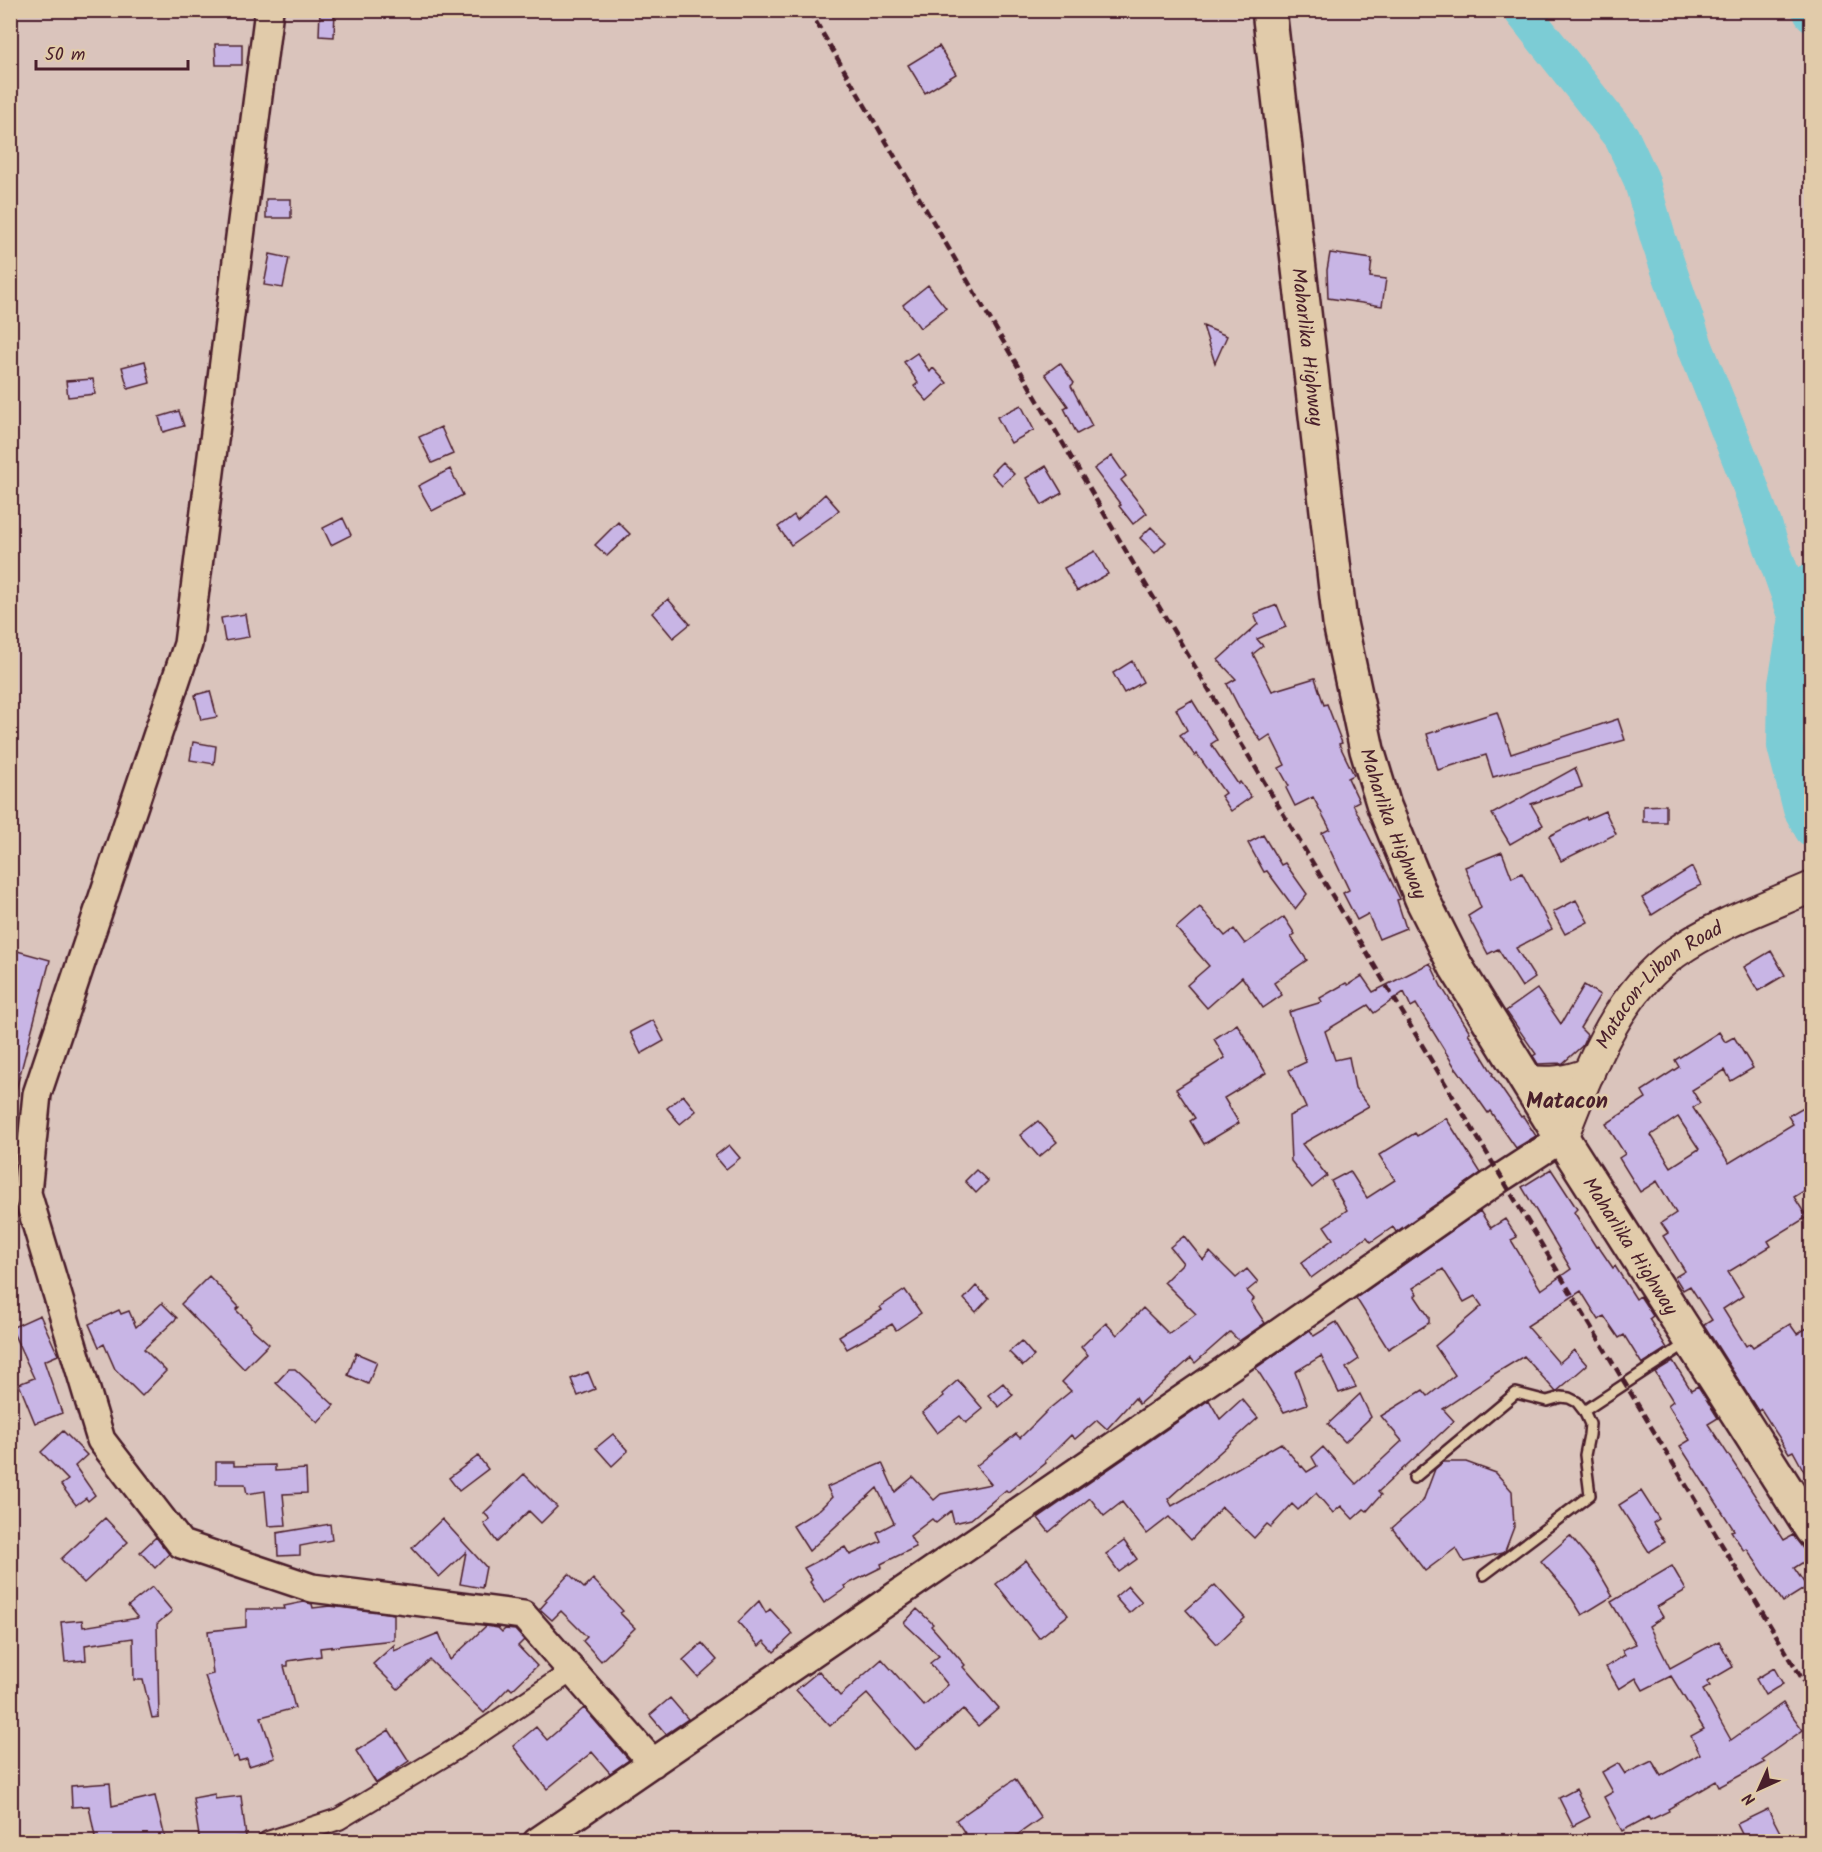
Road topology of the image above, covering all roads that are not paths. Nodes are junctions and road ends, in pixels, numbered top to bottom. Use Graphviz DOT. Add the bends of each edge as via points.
graph roads {
  1 [pos="269,10"];
  2 [pos="1269,10"];
  3 [pos="1812,887"];
  4 [pos="1588,1073"];
  5 [pos="1527,1081"];
  6 [pos="1562,1138"];
  7 [pos="1691,1340"];
  8 [pos="1584,1411"];
  9 [pos="1414,1479"];
  10 [pos="1812,1530"];
  11 [pos="1484,1575"];
  12 [pos="572,1671"];
  13 [pos="652,1763"];
  14 [pos="268,1842"];
  15 [pos="537,1842"];
  1 -- 12 [label="street" via="188,644 37,1094 27,1193 101,1440 181,1544 312,1588 523,1615"];
  2 -- 5 [label="highway, Maharlika Highway" via="1340,622 1368,750 1384,806 1438,932"];
  3 -- 4 [label="main road, Matacon-Libon Road" via="1676,952 1649,975 1624,1006"];
  4 -- 5 [label="main road" via="1548,1083"];
  4 -- 6 [label="main road, Matacon-Libon Road"];
  5 -- 6 [label="highway, Maharlika Highway"];
  6 -- 7 [label="highway, Maharlika Highway"];
  6 -- 13 [label="street"];
  7 -- 8 [label="lane"];
  7 -- 10 [label="highway, Maharlika Highway"];
  8 -- 9 [label="lane" via="1569,1398 1547,1401 1516,1393"];
  8 -- 11 [label="lane" via="1590,1424 1585,1455 1590,1495"];
  12 -- 13 [label="street"];
  12 -- 14 [label="street" via="339,1820"];
  13 -- 15 [label="street"];
}
